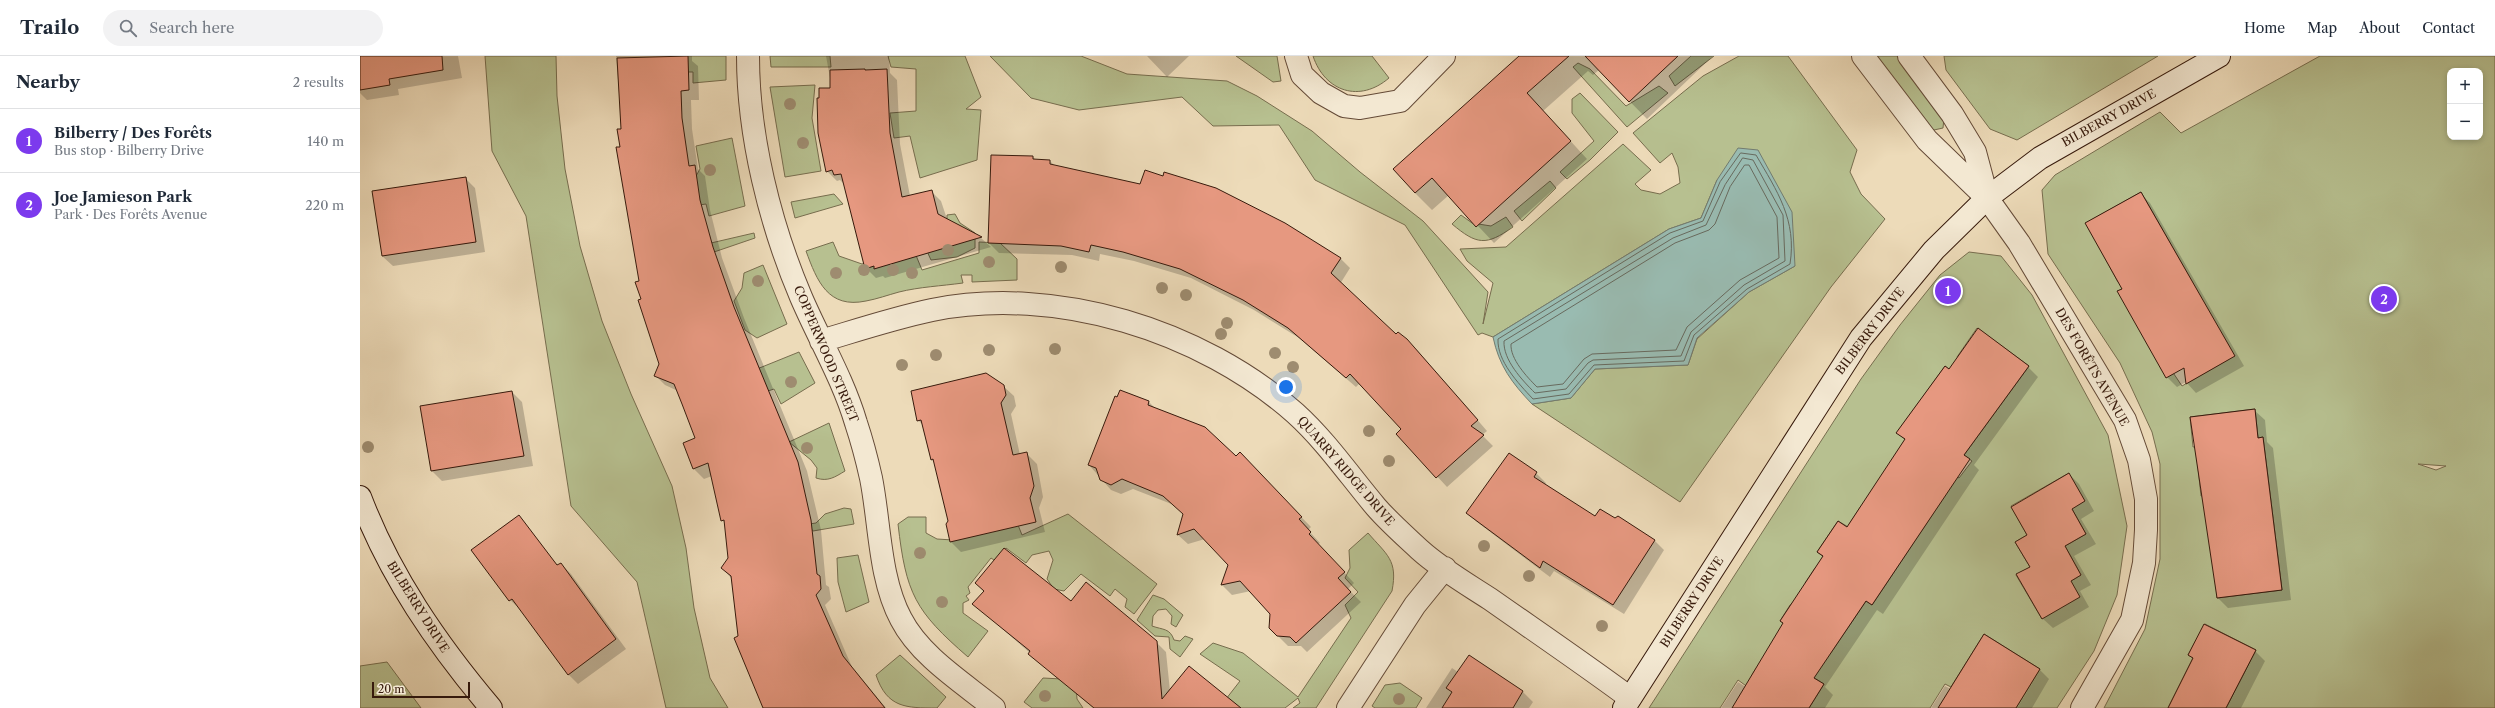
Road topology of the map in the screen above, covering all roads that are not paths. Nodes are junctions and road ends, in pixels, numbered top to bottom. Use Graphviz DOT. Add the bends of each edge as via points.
graph roads {
  1 [pos="748,56"];
  2 [pos="1296,56"];
  3 [pos="1444,56"];
  4 [pos="1863,56"];
  5 [pos="1909,56"];
  6 [pos="2219,56"];
  7 [pos="1987,198"];
  8 [pos="822,341"];
  9 [pos="360,497"];
  10 [pos="1444,568"];
  11 [pos="1627,703"];
  12 [pos="491,708"];
  13 [pos="994,708"];
  14 [pos="1348,708"];
  15 [pos="2082,708"];
  1 -- 8 [label="street, COPPERWOOD STREET" via="749,92 755,133 782,250"];
  2 -- 3 [label="street" via="1302,75 1321,93 1344,106 1360,108 1400,101"];
  4 -- 7 [label="street" via="1927,140"];
  5 -- 7 [label="street" via="1952,114 1975,152"];
  6 -- 7 [label="street, BILBERRY DRIVE" via="2040,158"];
  7 -- 11 [label="street, BILBERRY DRIVE" via="1934,250 1861,338"];
  7 -- 15 [label="street, DES FORÊTS AVENUE" via="2019,243 2124,420 2139,460 2146,499 2146,530 2144,563 2132,620"];
  8 -- 10 [label="street, QUARRY RIDGE DRIVE" via="932,310 982,304 1028,305 1090,312 1121,319 1173,337 1229,365 1295,413 1400,532 1431,560"];
  8 -- 13 [label="street, COPPERWOOD STREET" via="856,421 871,478 889,587 901,620 932,657"];
  9 -- 12 [label="street, BILBERRY DRIVE" via="393,570 420,614 457,668"];
  10 -- 11 [label="street, QUARRY RIDGE DRIVE"];
  10 -- 14 [label="street" via="1415,605"];
}
